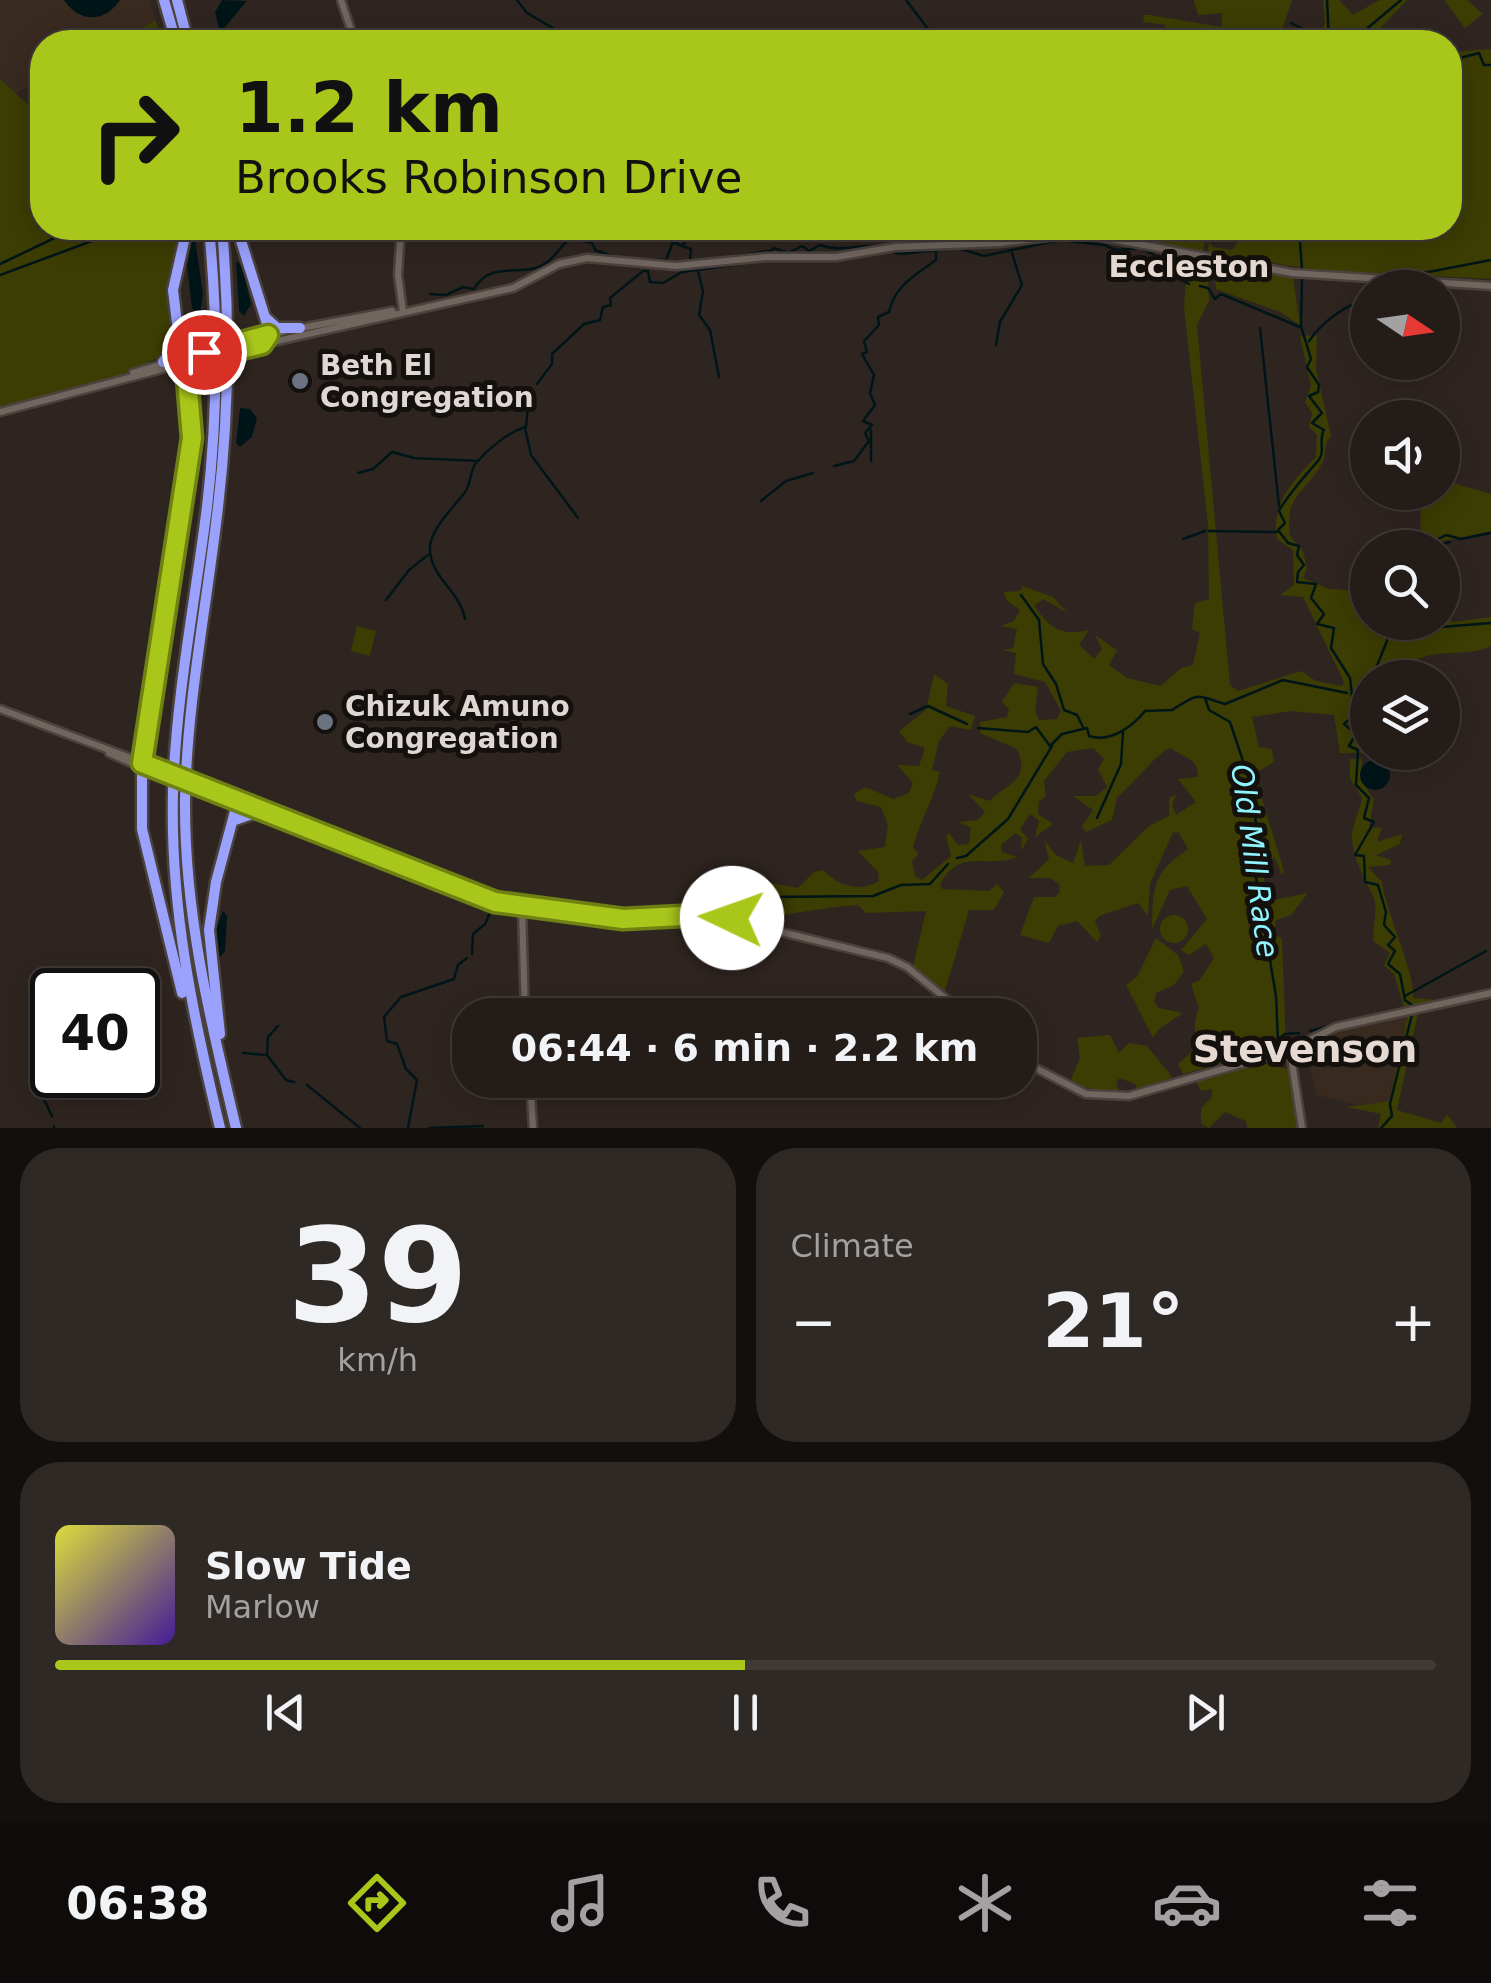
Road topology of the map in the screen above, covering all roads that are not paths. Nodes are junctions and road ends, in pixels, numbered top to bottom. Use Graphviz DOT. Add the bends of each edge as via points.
graph roads {
  1 [pos="164,0"];
  2 [pos="177,0"];
  3 [pos="341,0"];
  4 [pos="173,30"];
  5 [pos="185,30"];
  6 [pos="351,30"];
  7 [pos="184,240"];
  8 [pos="209,240"];
  9 [pos="223,240"];
  10 [pos="241,240"];
  11 [pos="400,240"];
  12 [pos="1023,240"];
  13 [pos="1117,240"];
  14 [pos="1491,286"];
  15 [pos="403,311"];
  16 [pos="373,313"];
  17 [pos="265,317"];
  18 [pos="339,320"];
  19 [pos="358,323"];
  20 [pos="300,328"];
  21 [pos="265,340"];
  22 [pos="178,342"];
  23 [pos="203,356"];
  24 [pos="182,360"];
  25 [pos="159,366"];
  26 [pos="187,378"];
  27 [pos="0,412"];
  28 [pos="0,710"];
  29 [pos="142,766"];
  30 [pos="238,803"];
  31 [pos="255,813"];
  32 [pos="234,820"];
  33 [pos="290,822"];
  34 [pos="522,906"];
  35 [pos="1491,993"];
  36 [pos="525,998"];
  37 [pos="945,998"];
  38 [pos="1290,1050"];
  39 [pos="1037,1069"];
  40 [pos="531,1098"];
  41 [pos="219,1128"];
  42 [pos="237,1128"];
  43 [pos="533,1128"];
  44 [pos="1302,1128"];
  1 -- 4 [label="highway"];
  2 -- 5 [label="highway"];
  3 -- 6 [label="main road"];
  7 -- 22 [label="highway" via="173,290"];
  8 -- 41 [label="highway" via="214,419 177,724 174,856 185,975"];
  9 -- 42 [label="highway" via="226,419 185,821 200,972"];
  10 -- 17 [label="highway"];
  11 -- 15 [label="main road"];
  12 -- 15 [label="main road" via="676,266 578,258 522,285"];
  13 -- 14 [label="main road" via="1292,273"];
  15 -- 16 [label="main road"];
  15 -- 19 [label="main road"];
  16 -- 18 [label="main road"];
  16 -- 19 [label="main road"];
  17 -- 20 [label="highway" via="276,328"];
  17 -- 21 [label="highway"];
  18 -- 19 [label="main road"];
  18 -- 20 [label="main road"];
  19 -- 21 [label="main road"];
  20 -- 21 [label="main road"];
  21 -- 23 [label="main road, bridge"];
  22 -- 24 [label="highway"];
  22 -- 25 [label="highway"];
  23 -- 24 [label="main road"];
  23 -- 26 [label="main road"];
  24 -- 25 [label="main road"];
  24 -- 26 [label="main road"];
  25 -- 26 [label="main road"];
  25 -- 27 [label="main road"];
  26 -- 29 [label="main road" via="192,438"];
  28 -- 29 [label="main road"];
  29 -- 30 [label="main road, bridge"];
  29 -- 41 [label="highway" via="142,829"];
  30 -- 31 [label="main road"];
  30 -- 32 [label="highway"];
  30 -- 33 [label="main road"];
  31 -- 32 [label="highway"];
  31 -- 33 [label="main road"];
  32 -- 42 [label="highway" via="216,882 209,948"];
  33 -- 34 [label="main road" via="495,902"];
  34 -- 36 [label="main road"];
  34 -- 37 [label="main road" via="623,919 715,916 902,964"];
  35 -- 38 [label="main road" via="1328,1029"];
  38 -- 39 [label="main road" via="1114,1097 1078,1091"];
  38 -- 44 [label="main road"];
  40 -- 43 [label="main road"];
}
